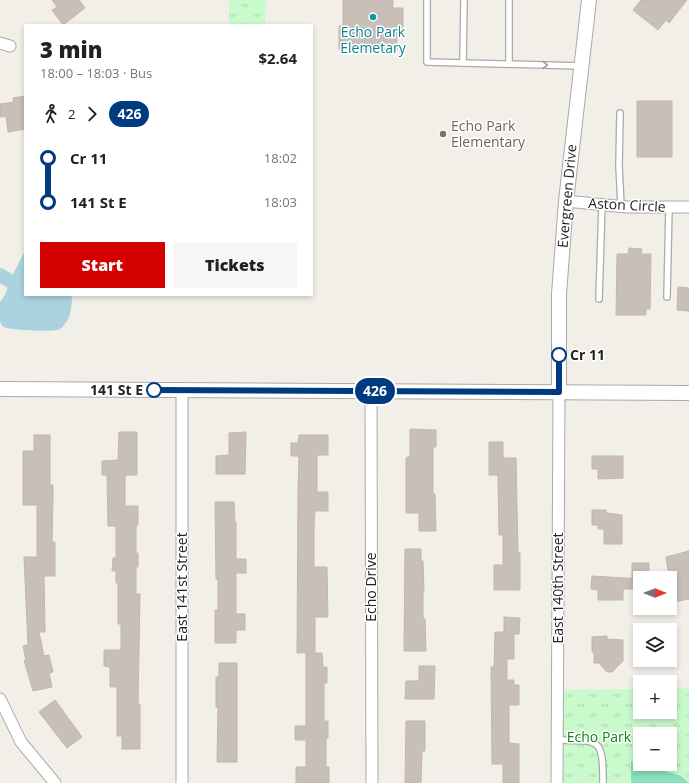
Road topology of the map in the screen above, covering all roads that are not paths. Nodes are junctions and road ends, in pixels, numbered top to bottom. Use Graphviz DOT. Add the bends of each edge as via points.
graph roads {
  1 [pos="427,0"];
  2 [pos="464,0"];
  3 [pos="508,0"];
  4 [pos="589,0"];
  5 [pos="463,63"];
  6 [pos="509,64"];
  7 [pos="581,66"];
  8 [pos="620,113"];
  9 [pos="566,201"];
  10 [pos="602,204"];
  11 [pos="621,206"];
  12 [pos="689,206"];
  13 [pos="669,207"];
  14 [pos="667,297"];
  15 [pos="599,299"];
  16 [pos="0,389"];
  17 [pos="182,390"];
  18 [pos="371,391"];
  19 [pos="559,392"];
  20 [pos="689,393"];
  21 [pos="0,699"];
  22 [pos="557,740"];
  23 [pos="55,783"];
  24 [pos="182,783"];
  25 [pos="372,783"];
  26 [pos="557,783"];
  27 [pos="603,783"];
  1 -- 5 [label="lane" via="427,62"];
  2 -- 5 [label="lane"];
  3 -- 6 [label="lane"];
  4 -- 7 [label="street, Evergreen Drive"];
  5 -- 6 [label="lane"];
  6 -- 7 [label="lane, one-way"];
  7 -- 9 [label="street, Evergreen Drive"];
  8 -- 11 [label="lane"];
  9 -- 10 [label="street, Aston Circle"];
  9 -- 19 [label="street, Evergreen Drive" via="559,294"];
  10 -- 11 [label="street, Aston Circle"];
  10 -- 15 [label="lane"];
  11 -- 13 [label="street, Aston Circle"];
  12 -- 13 [label="street, Aston Circle"];
  13 -- 14 [label="lane"];
  16 -- 17 [label="street"];
  17 -- 18 [label="street"];
  17 -- 24 [label="street, East 141st Street"];
  18 -- 19 [label="street"];
  18 -- 25 [label="street, Echo Drive"];
  19 -- 20 [label="street"];
  19 -- 22 [label="street, East 140th Street"];
  21 -- 23 [label="street" via="21,742"];
  22 -- 26 [label="street, East 140th Street"];
  22 -- 27 [label="lane" via="590,741 597,744 603,759"];
}
